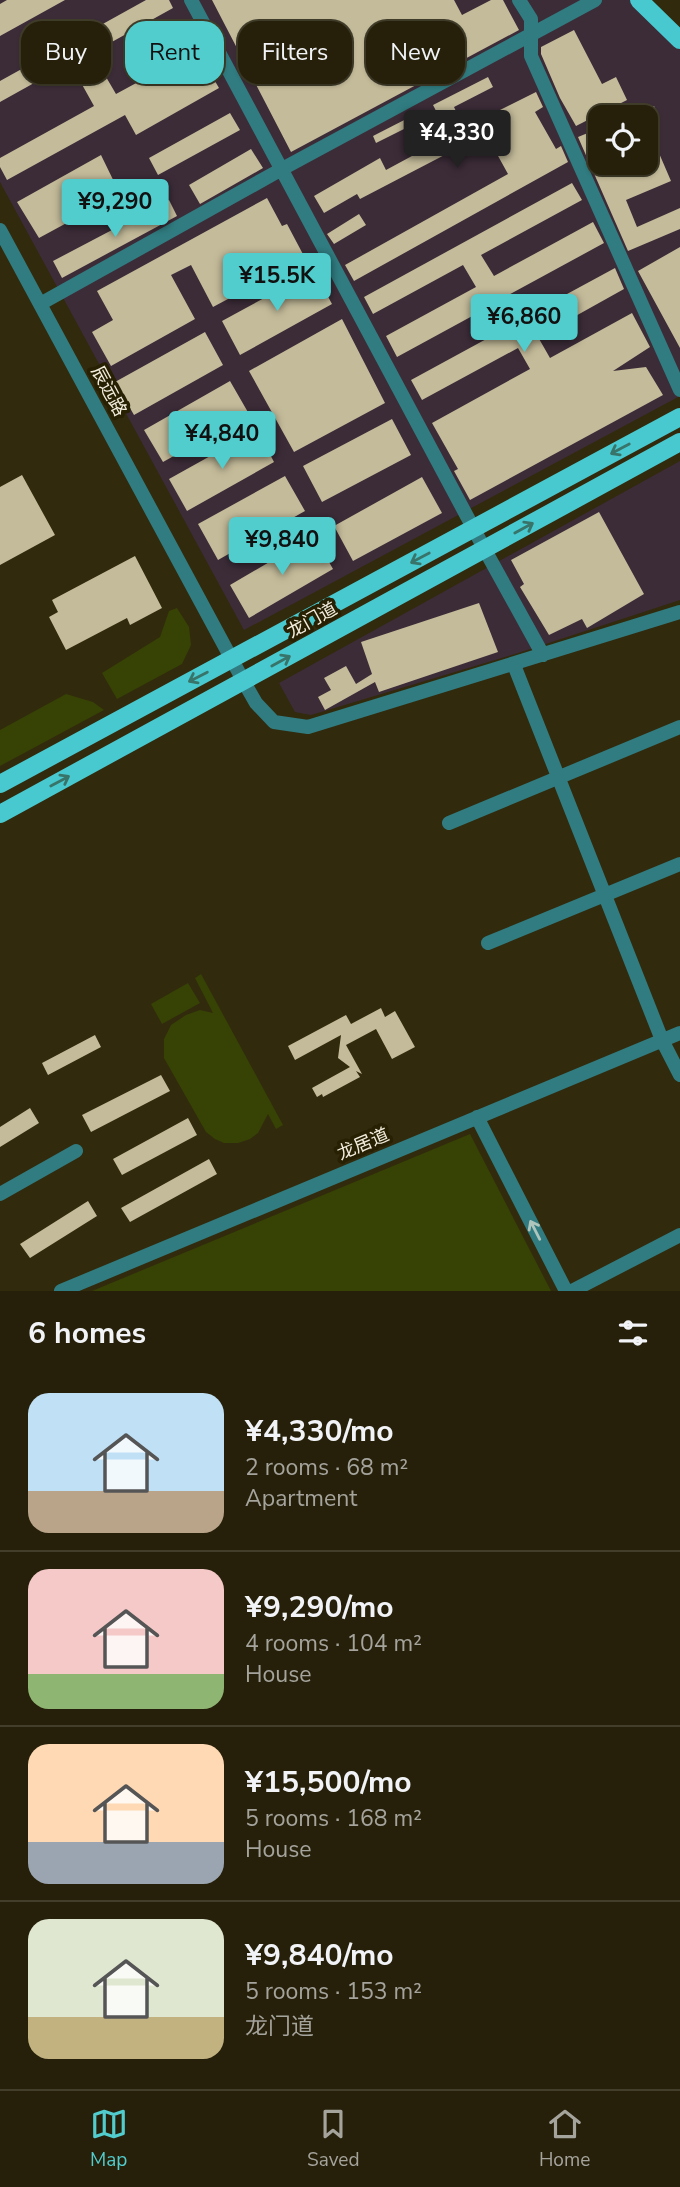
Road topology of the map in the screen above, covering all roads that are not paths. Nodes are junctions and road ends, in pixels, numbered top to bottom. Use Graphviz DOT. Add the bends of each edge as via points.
graph roads {
  1 [pos="191,0"];
  2 [pos="519,0"];
  3 [pos="595,0"];
  4 [pos="639,0"];
  5 [pos="531,36"];
  6 [pos="680,40"];
  7 [pos="282,169"];
  8 [pos="0,230"];
  9 [pos="40,304"];
  10 [pos="680,390"];
  11 [pos="680,417"];
  12 [pos="680,442"];
  13 [pos="474,528"];
  14 [pos="485,550"];
  15 [pos="680,612"];
  16 [pos="543,655"];
  17 [pos="232,660"];
  18 [pos="514,665"];
  19 [pos="244,682"];
  20 [pos="680,727"];
  21 [pos="559,778"];
  22 [pos="0,784"];
  23 [pos="0,814"];
  24 [pos="449,823"];
  25 [pos="680,864"];
  26 [pos="605,895"];
  27 [pos="488,943"];
  28 [pos="680,1032"];
  29 [pos="662,1040"];
  30 [pos="680,1075"];
  31 [pos="477,1117"];
  32 [pos="76,1151"];
  33 [pos="0,1194"];
  34 [pos="680,1235"];
  35 [pos="61,1291"];
  36 [pos="566,1291"];
  37 [pos="572,1291"];
  1 -- 7 [label="street"];
  2 -- 5 [label="street" via="531,19"];
  3 -- 5 [label="street"];
  4 -- 6 [label="main road"];
  5 -- 7 [label="street"];
  5 -- 10 [label="street" via="531,56"];
  7 -- 9 [label="street"];
  7 -- 13 [label="street"];
  8 -- 9 [label="street, 辰远路"];
  9 -- 17 [label="street, 辰远路"];
  11 -- 13 [label="main road, 龙门道, one-way"];
  14 -- 12 [label="main road, 龙门道, one-way"];
  13 -- 14 [label="street"];
  13 -- 17 [label="main road, 龙门道, one-way"];
  14 -- 16 [label="street"];
  19 -- 14 [label="main road, 龙门道, one-way"];
  15 -- 16 [label="street, 辰远路"];
  16 -- 18 [label="street, 辰远路"];
  17 -- 19 [label="street, 辰远路"];
  17 -- 22 [label="main road, 龙门道, one-way"];
  18 -- 19 [label="street, 辰远路" via="307,727 274,722"];
  18 -- 21 [label="street"];
  23 -- 19 [label="main road, 龙门道, one-way"];
  20 -- 21 [label="street"];
  21 -- 24 [label="street"];
  21 -- 26 [label="street"];
  25 -- 26 [label="street"];
  26 -- 27 [label="street"];
  26 -- 29 [label="street"];
  28 -- 29 [label="street, 龙居道"];
  29 -- 30 [label="street"];
  29 -- 31 [label="street, 龙居道"];
  31 -- 35 [label="street, 龙居道"];
  36 -- 31 [label="street, one-way"];
  32 -- 33 [label="street"];
  34 -- 37 [label="street"];
}
